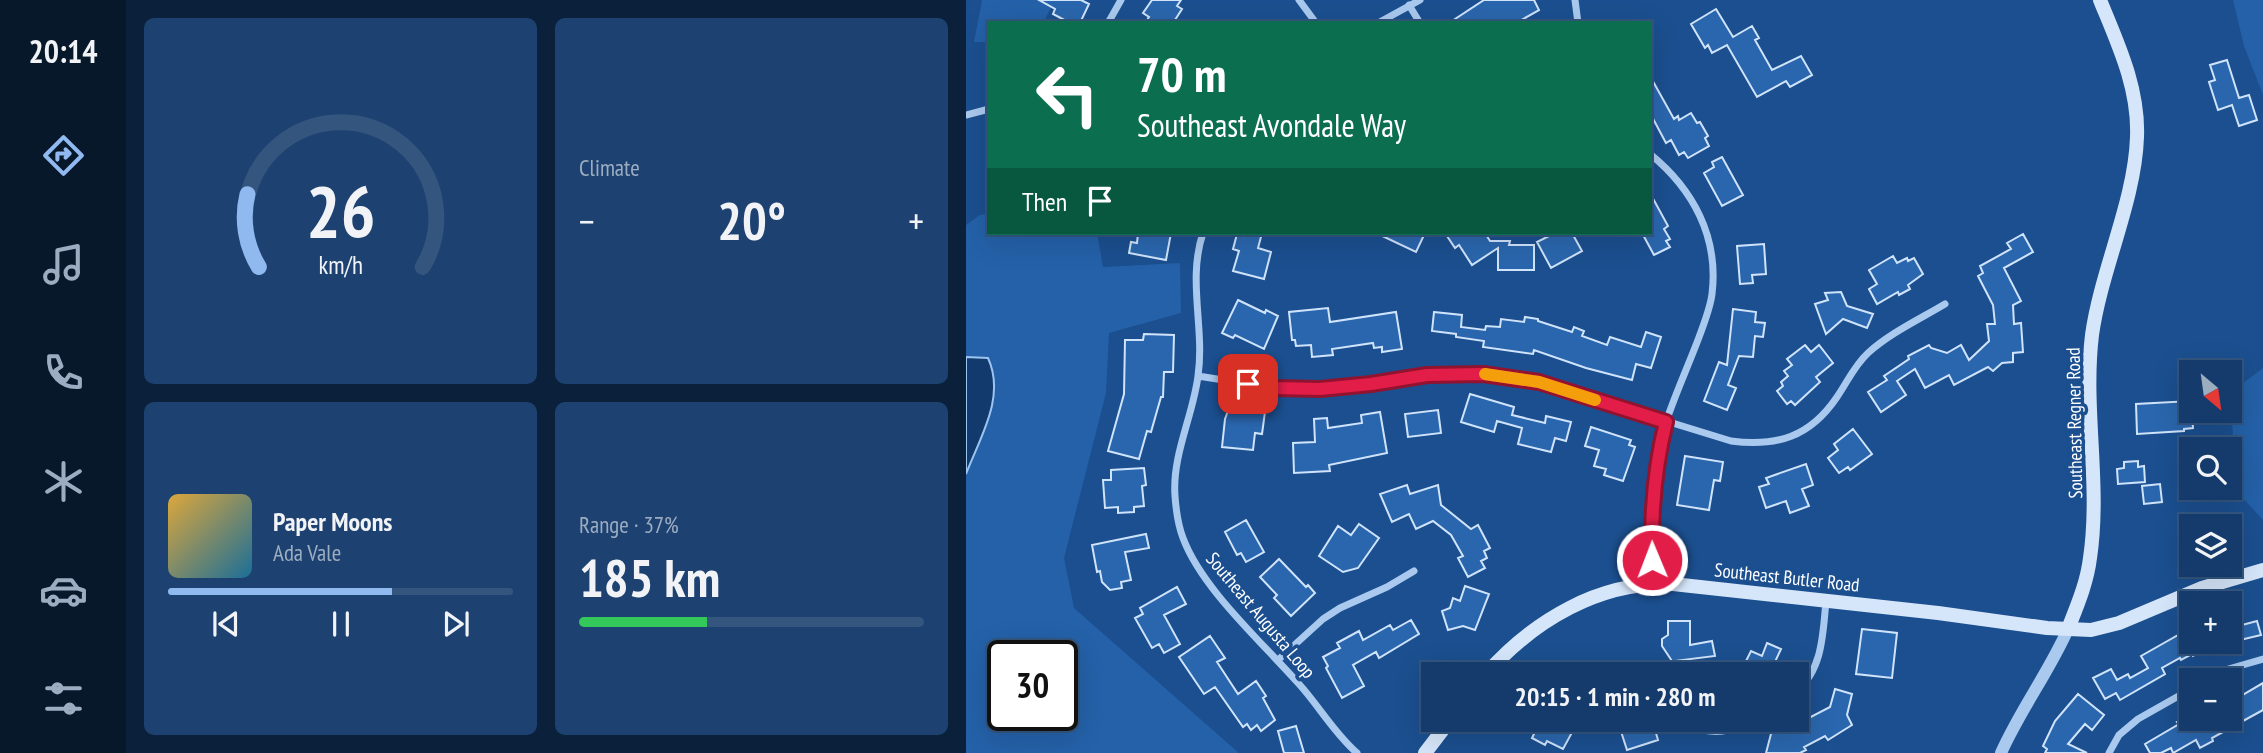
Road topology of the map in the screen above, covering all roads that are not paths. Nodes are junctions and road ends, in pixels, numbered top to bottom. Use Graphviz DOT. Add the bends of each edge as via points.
graph roads {
  1 [pos="1121,0"];
  2 [pos="1299,0"];
  3 [pos="1420,0"];
  4 [pos="1575,0"];
  5 [pos="2100,0"];
  6 [pos="1409,5"];
  7 [pos="1109,21"];
  8 [pos="1315,21"];
  9 [pos="1381,21"];
  10 [pos="1419,21"];
  11 [pos="1578,21"];
  12 [pos="987,110"];
  13 [pos="966,115"];
  14 [pos="1652,156"];
  15 [pos="1203,235"];
  16 [pos="1945,304"];
  17 [pos="1198,376"];
  18 [pos="1666,422"];
  19 [pos="1414,570"];
  20 [pos="2263,570"];
  21 [pos="1652,583"];
  22 [pos="1826,601"];
  23 [pos="2068,629"];
  24 [pos="2263,659"];
  25 [pos="1278,660"];
  26 [pos="1498,662"];
  27 [pos="2232,668"];
  28 [pos="1809,677"];
  29 [pos="2179,696"];
  30 [pos="1441,732"];
  31 [pos="1357,753"];
  32 [pos="1425,753"];
  33 [pos="2001,753"];
  34 [pos="2109,753"];
  1 -- 7 [label="street"];
  2 -- 8 [label="street"];
  3 -- 6 [label="street"];
  4 -- 11 [label="street"];
  5 -- 23 [label="main road, Southeast Regner Road" via="2132,84 2137,139 2093,332 2093,532 2087,577"];
  6 -- 9 [label="street"];
  6 -- 10 [label="street"];
  12 -- 13 [label="street"];
  14 -- 18 [label="street" via="1692,197 1708,233 1713,266 1712,296"];
  15 -- 17 [label="street, Southeast Augusta Loop" via="1195,275"];
  16 -- 18 [label="street" via="1867,354 1822,418 1780,441 1731,441"];
  17 -- 18 [label="street" via="1274,388 1320,389 1427,375 1483,374 1539,382"];
  17 -- 25 [label="street, Southeast Augusta Loop" via="1176,472 1182,536 1201,572"];
  18 -- 21 [label="street" via="1652,489"];
  19 -- 25 [label="street" via="1323,619"];
  20 -- 23 [label="main road, Southeast Butler Road" via="2091,630"];
  21 -- 22 [label="main road, Southeast Butler Road"];
  21 -- 26 [label="main road, Southeast Butler Road" via="1607,592 1557,614 1518,641"];
  22 -- 23 [label="main road, Southeast Butler Road"];
  22 -- 28 [label="street" via="1820,649"];
  23 -- 33 [label="street, Southeast Regner Road"];
  24 -- 27 [label="street"];
  25 -- 31 [label="street, Southeast Augusta Loop"];
  29 -- 34 [label="street" via="2138,719 2119,735"];
  30 -- 32 [label="main road"];
}
